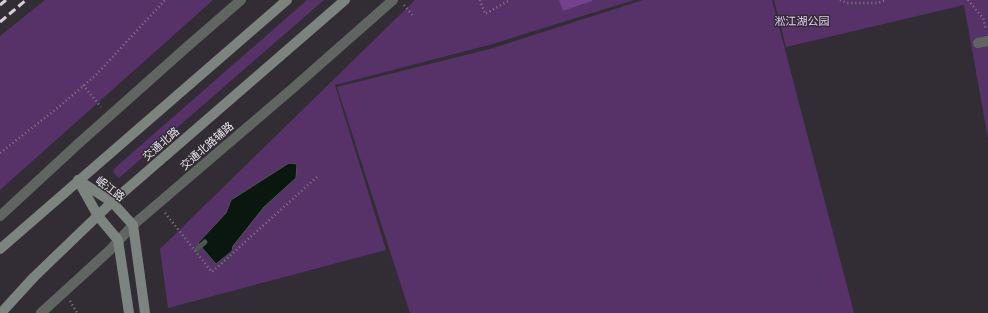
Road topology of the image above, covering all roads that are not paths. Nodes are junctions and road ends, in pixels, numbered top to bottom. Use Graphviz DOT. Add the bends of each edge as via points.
graph roads {
  1 [pos="241,0"];
  2 [pos="287,0"];
  3 [pos="345,0"];
  4 [pos="393,0"];
  5 [pos="78,180"];
  6 [pos="112,202"];
  7 [pos="0,216"];
  8 [pos="98,216"];
  9 [pos="132,225"];
  10 [pos="118,240"];
  11 [pos="0,249"];
  12 [pos="0,313"];
  13 [pos="41,313"];
  14 [pos="129,313"];
  15 [pos="146,313"];
  1 -- 7 [label="street"];
  2 -- 5 [label="main road"];
  3 -- 6 [label="main road, 交通北路"];
  4 -- 9 [label="street, 交通北路辅路"];
  5 -- 6 [label="main road, 岷江路"];
  5 -- 8 [label="main road, 岷江路"];
  5 -- 11 [label="main road"];
  6 -- 8 [label="main road, 交通北路"];
  6 -- 9 [label="main road, 岷江路"];
  8 -- 10 [label="main road, 岷江路"];
  8 -- 12 [label="main road, 交通北路"];
  9 -- 10 [label="street, 交通北路辅路"];
  9 -- 15 [label="main road"];
  10 -- 13 [label="street, 交通北路辅路"];
  10 -- 14 [label="main road"];
}
